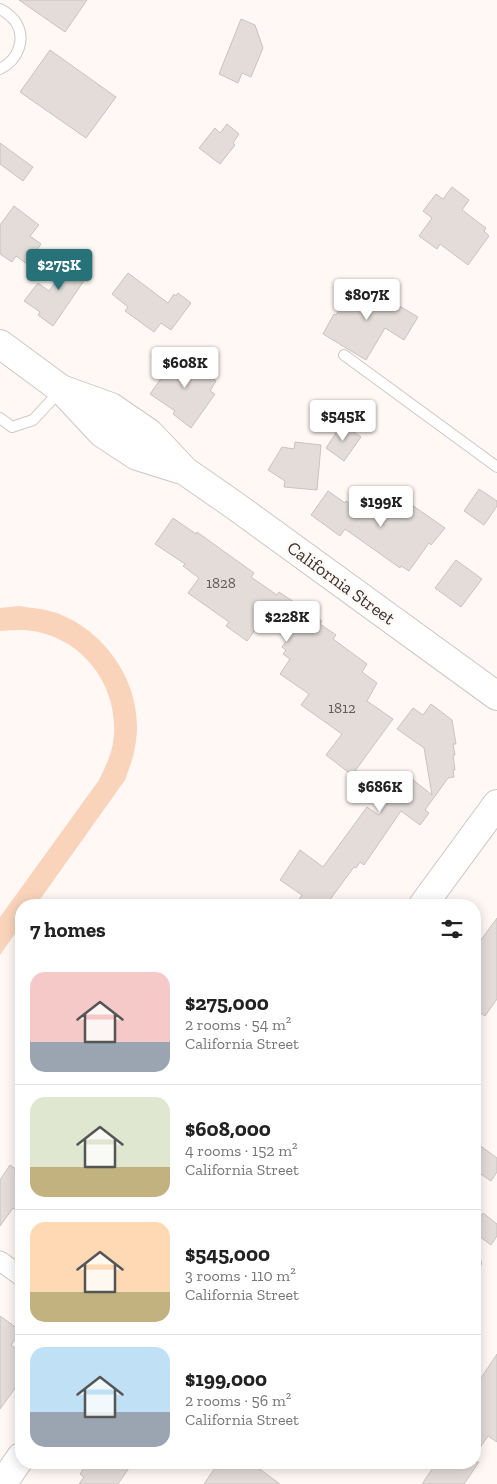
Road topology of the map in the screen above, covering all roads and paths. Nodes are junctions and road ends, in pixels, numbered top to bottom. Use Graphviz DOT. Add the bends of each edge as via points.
graph roads {
  1 [pos="0,9"];
  2 [pos="0,68"];
  3 [pos="0,344"];
  4 [pos="344,355"];
  5 [pos="61,389"];
  6 [pos="0,418"];
  7 [pos="497,467"];
  8 [pos="497,696"];
  9 [pos="497,804"];
  10 [pos="427,899"];
  11 [pos="0,1261"];
  12 [pos="15,1272"];
  13 [pos="15,1466"];
  14 [pos="2,1484"];
  1 -- 2 [label="lane" via="16,22 20,43 12,60"];
  3 -- 5 [label="main road, California Street"];
  4 -- 7 [label="lane"];
  5 -- 6 [label="lane" via="33,420 12,427"];
  5 -- 8 [label="main road, California Street" via="111,407 149,433 185,471"];
  9 -- 10 [label="main road"];
  11 -- 12 [label="street"];
  13 -- 14 [label="main road"];
}
